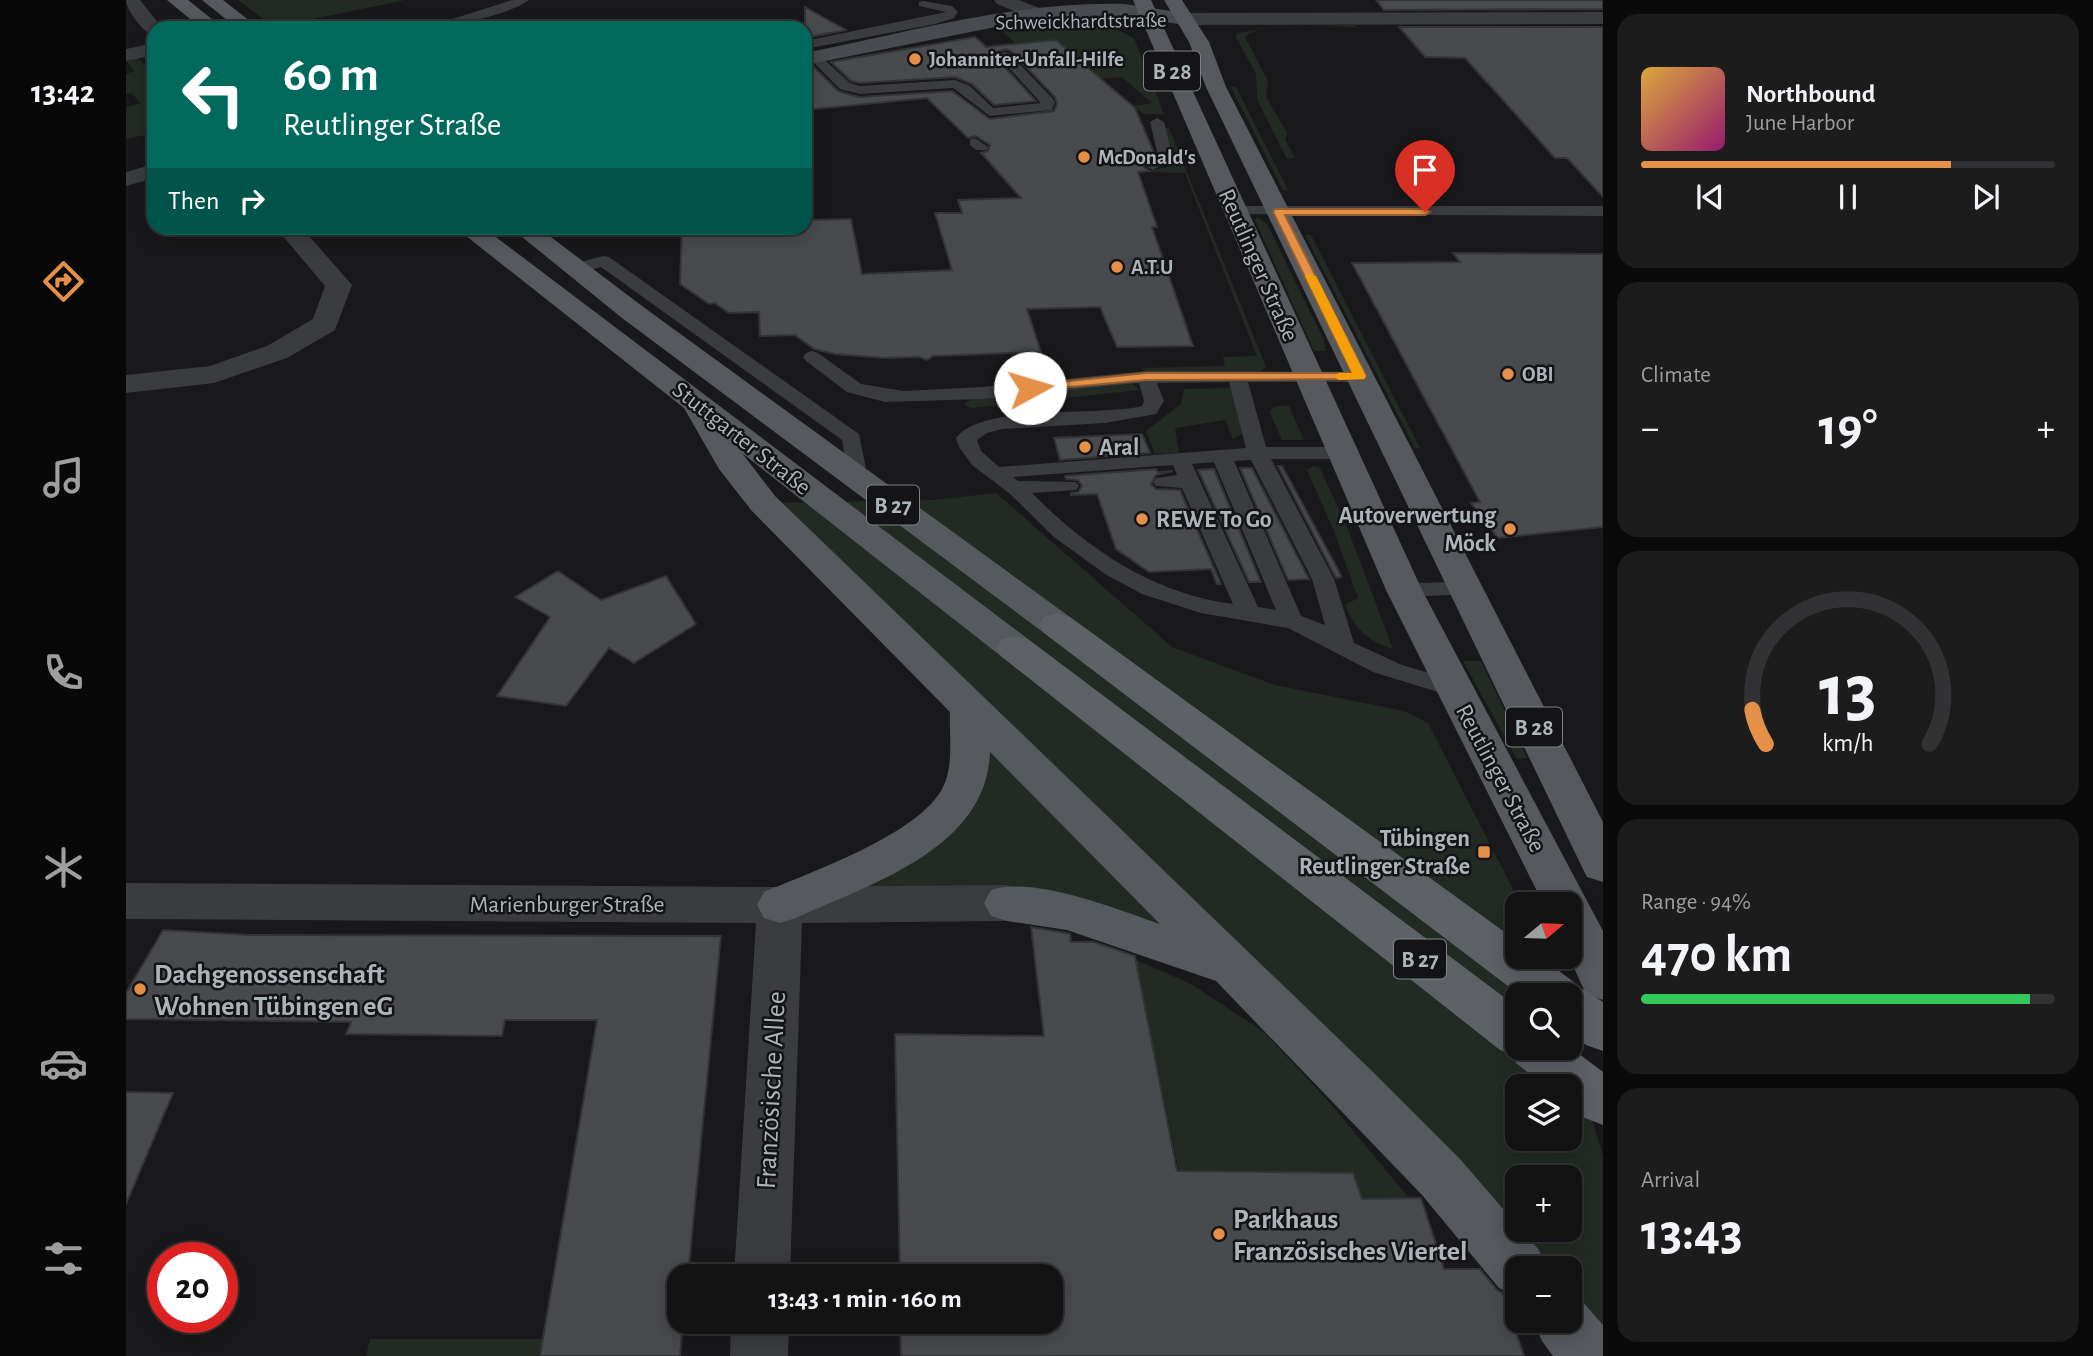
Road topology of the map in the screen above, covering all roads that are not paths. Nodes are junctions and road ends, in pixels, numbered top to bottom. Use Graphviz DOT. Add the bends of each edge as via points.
graph roads {
  1 [pos="129,0"];
  2 [pos="176,0"];
  3 [pos="211,0"];
  4 [pos="523,0"];
  5 [pos="1003,0"];
  6 [pos="1011,0"];
  7 [pos="1104,0"];
  8 [pos="1173,0"];
  9 [pos="921,3"];
  10 [pos="1071,7"];
  11 [pos="1146,10"];
  12 [pos="1041,15"];
  13 [pos="1185,19"];
  14 [pos="1603,19"];
  15 [pos="148,21"];
  16 [pos="204,21"];
  17 [pos="240,21"];
  18 [pos="453,21"];
  19 [pos="147,50"];
  20 [pos="812,53"];
  21 [pos="812,53"];
  22 [pos="126,55"];
  23 [pos="1005,56"];
  24 [pos="812,57"];
  25 [pos="1157,122"];
  26 [pos="1153,166"];
  27 [pos="147,173"];
  28 [pos="126,179"];
  29 [pos="147,196"];
  30 [pos="126,200"];
  31 [pos="1234,211"];
  32 [pos="1278,212"];
  33 [pos="1601,213"];
  34 [pos="295,235"];
  35 [pos="478,235"];
  36 [pos="533,235"];
  37 [pos="812,357"];
  38 [pos="1360,376"];
  39 [pos="1146,377"];
  40 [pos="1237,377"];
  41 [pos="1308,377"];
  42 [pos="126,384"];
  43 [pos="694,400"];
  44 [pos="1258,453"];
  45 [pos="1341,453"];
  46 [pos="1222,457"];
  47 [pos="1181,460"];
  48 [pos="1006,481"];
  49 [pos="1190,481"];
  50 [pos="1163,482"];
  51 [pos="1069,486"];
  52 [pos="1466,589"];
  53 [pos="1404,590"];
  54 [pos="1250,615"];
  55 [pos="1292,621"];
  56 [pos="1057,625"];
  57 [pos="1343,647"];
  58 [pos="1015,648"];
  59 [pos="1454,689"];
  60 [pos="970,709"];
  61 [pos="1603,866"];
  62 [pos="1560,892"];
  63 [pos="126,901"];
  64 [pos="1007,902"];
  65 [pos="780,905"];
  66 [pos="1582,935"];
  67 [pos="1235,968"];
  68 [pos="1603,980"];
  69 [pos="1540,983"];
  70 [pos="1582,1014"];
  71 [pos="1505,1026"];
  72 [pos="1603,1030"];
  73 [pos="1549,1060"];
  74 [pos="1603,1102"];
  75 [pos="1507,1256"];
  76 [pos="763,1264"];
  77 [pos="1572,1333"];
  78 [pos="760,1334"];
  79 [pos="759,1356"];
  80 [pos="1591,1356"];
  1 -- 15 [label="street"];
  2 -- 16 [label="main road"];
  3 -- 17 [label="main road"];
  4 -- 18 [label="lane"];
  5 -- 12 [label="street"];
  6 -- 12 [label="street"];
  7 -- 10 [label="main road"];
  8 -- 13 [label="main road, Reutlinger Straße / B 28"];
  9 -- 21 [label="lane" via="952,12"];
  10 -- 11 [label="main road, Schweickhardtstraße"];
  10 -- 12 [label="main road, Schweickhardtstraße"];
  11 -- 12 [label="main road, Schweickhardtstraße"];
  11 -- 13 [label="main road, Schweickhardtstraße"];
  11 -- 31 [label="main road, Reutlinger Straße / B 28"];
  12 -- 20 [label="main road, Schweickhardtstraße" via="983,14 961,27"];
  13 -- 14 [label="street"];
  13 -- 32 [label="main road, Reutlinger Straße / B 28"];
  19 -- 22 [label="street"];
  23 -- 24 [label="lane" via="1048,102 1047,107 990,112 955,84 860,90 845,86"];
  25 -- 26 [label="lane" via="1166,158"];
  27 -- 28 [label="street"];
  29 -- 30 [label="street"];
  31 -- 32 [label="lane"];
  31 -- 41 [label="main road, Reutlinger Straße / B 28"];
  32 -- 33 [label="lane"];
  32 -- 38 [label="main road, Reutlinger Straße / B 28"];
  34 -- 42 [label="street" via="339,285 325,324 277,352 215,374"];
  35 -- 43 [label="main road, Stuttgarter Straße / B 27"];
  36 -- 56 [label="main road, Stuttgarter Straße / B 27"];
  37 -- 39 [label="lane" via="854,388 894,397"];
  38 -- 41 [label="lane"];
  38 -- 52 [label="main road, Reutlinger Straße / B 28"];
  39 -- 40 [label="lane"];
  39 -- 48 [label="lane" via="1153,407 1128,418 1016,421 973,431 966,438 971,455"];
  40 -- 41 [label="lane"];
  40 -- 44 [label="lane"];
  41 -- 45 [label="main road, Reutlinger Straße / B 28"];
  43 -- 58 [label="main road, Stuttgarter Straße / B 27"];
  43 -- 60 [label="main road" via="735,469 763,503"];
  44 -- 45 [label="lane"];
  44 -- 46 [label="lane"];
  44 -- 57 [label="lane" via="1323,579"];
  45 -- 53 [label="main road, Reutlinger Straße / B 28"];
  46 -- 47 [label="lane"];
  46 -- 55 [label="lane"];
  47 -- 48 [label="lane" via="1009,471"];
  47 -- 49 [label="lane"];
  48 -- 51 [label="lane"];
  48 -- 54 [label="lane" via="1106,564 1165,596"];
  49 -- 50 [label="lane"];
  49 -- 54 [label="lane"];
  52 -- 53 [label="lane"];
  52 -- 61 [label="main road, Reutlinger Straße / B 28"];
  53 -- 59 [label="main road, Reutlinger Straße / B 28"];
  54 -- 55 [label="lane"];
  55 -- 57 [label="lane" via="1320,631"];
  56 -- 69 [label="highway, B 27"];
  57 -- 59 [label="lane" via="1391,671"];
  58 -- 71 [label="highway, B 27"];
  59 -- 62 [label="main road, Reutlinger Straße / B 28"];
  60 -- 65 [label="main road" via="968,769 963,789 949,811 930,830 873,863"];
  60 -- 67 [label="main road"];
  63 -- 65 [label="street, Marienburger Straße"];
  64 -- 65 [label="street, Marienburger Straße"];
  64 -- 67 [label="main road" via="1068,912"];
  65 -- 76 [label="street, Französische Allee"];
  66 -- 68 [label="main road"];
  67 -- 75 [label="main road" via="1441,1177"];
  70 -- 72 [label="highway"];
  73 -- 74 [label="highway"];
  77 -- 80 [label="main road"];
  78 -- 79 [label="street"];
}
